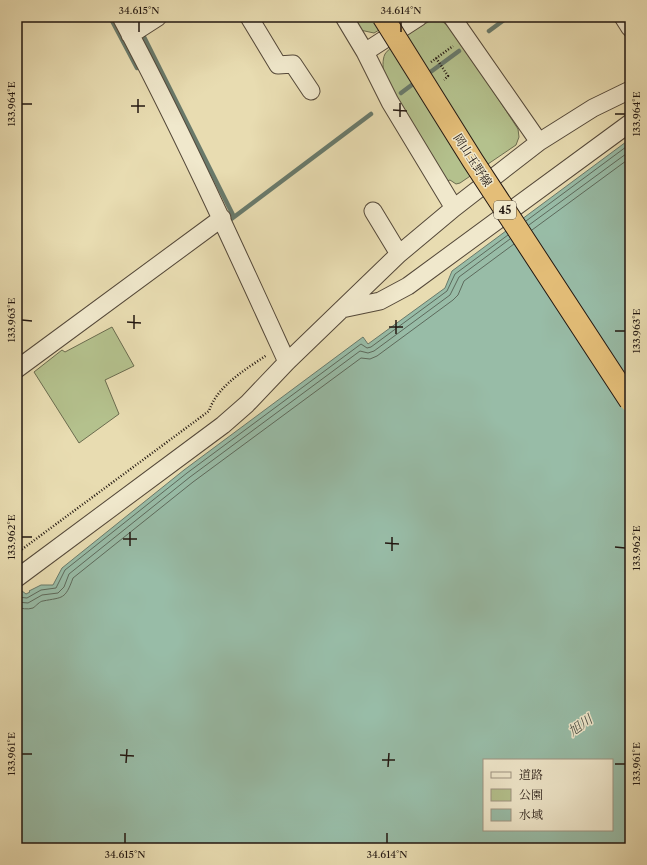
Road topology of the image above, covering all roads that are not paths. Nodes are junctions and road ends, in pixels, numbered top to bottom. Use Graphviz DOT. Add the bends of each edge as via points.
graph roads {
  1 [pos="121,17"];
  2 [pos="158,17"];
  3 [pos="249,17"];
  4 [pos="344,17"];
  5 [pos="383,17"];
  6 [pos="419,17"];
  7 [pos="452,17"];
  8 [pos="623,17"];
  9 [pos="630,28"];
  10 [pos="137,31"];
  11 [pos="366,52"];
  12 [pos="630,90"];
  13 [pos="311,91"];
  14 [pos="630,123"];
  15 [pos="539,142"];
  16 [pos="454,208"];
  17 [pos="373,211"];
  18 [pos="224,222"];
  19 [pos="399,254"];
  20 [pos="342,309"];
  21 [pos="284,354"];
  22 [pos="17,369"];
  23 [pos="630,401"];
  24 [pos="17,578"];
  1 -- 10 [label="street"];
  2 -- 10 [label="street"];
  3 -- 13 [label="street" via="278,65 293,64"];
  4 -- 11 [label="street"];
  5 -- 23 [label="main road, 岡山玉野線 / 45, bridge" via="473,161"];
  6 -- 11 [label="street"];
  7 -- 15 [label="street"];
  8 -- 9 [label="street"];
  10 -- 18 [label="street"];
  11 -- 16 [label="street" via="390,102"];
  12 -- 15 [label="street" via="593,108"];
  14 -- 20 [label="street" via="408,286 380,301"];
  15 -- 16 [label="street"];
  16 -- 19 [label="street"];
  17 -- 19 [label="street"];
  18 -- 21 [label="street"];
  18 -- 22 [label="street"];
  19 -- 20 [label="street"];
  20 -- 21 [label="street"];
  21 -- 24 [label="street" via="247,404 223,425"];
}
